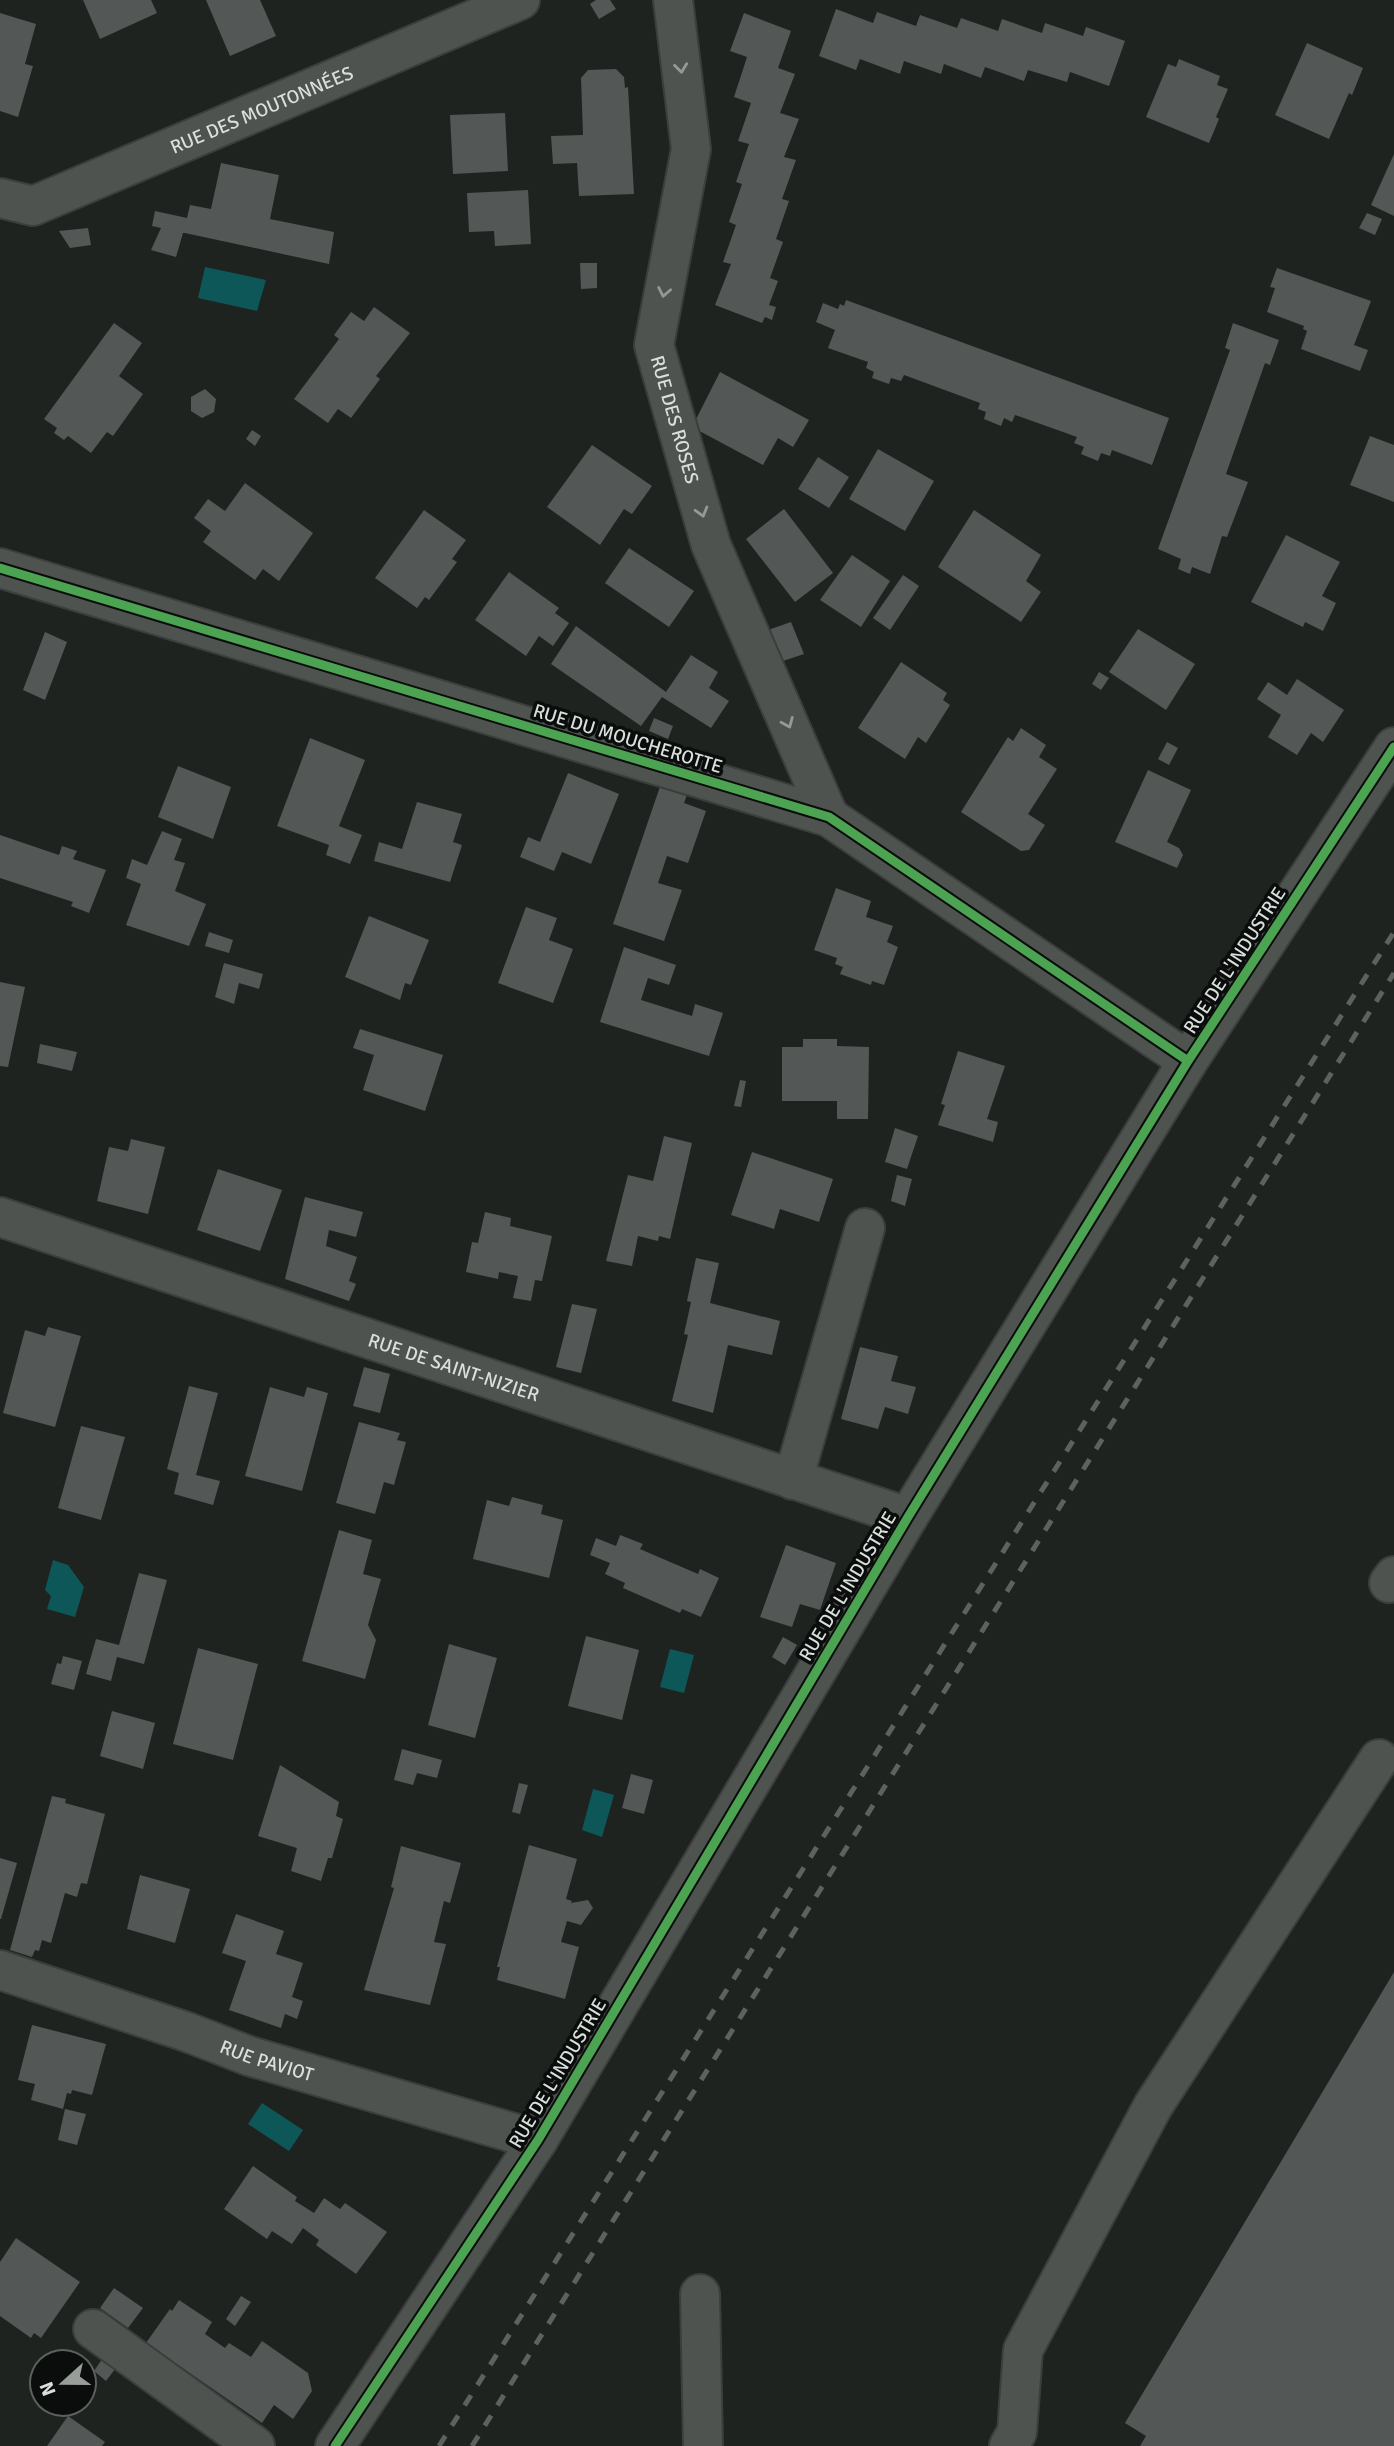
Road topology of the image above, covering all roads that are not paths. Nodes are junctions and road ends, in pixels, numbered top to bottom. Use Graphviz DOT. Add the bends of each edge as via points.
graph roads {
  1 [pos="520,0"];
  2 [pos="673,0"];
  3 [pos="0,198"];
  4 [pos="0,568"];
  5 [pos="1394,747"];
  6 [pos="829,817"];
  7 [pos="1188,1061"];
  8 [pos="0,1217"];
  9 [pos="865,1228"];
  10 [pos="793,1480"];
  11 [pos="908,1517"];
  12 [pos="1379,1759"];
  13 [pos="0,1970"];
  14 [pos="538,2140"];
  15 [pos="700,2294"];
  16 [pos="93,2329"];
  17 [pos="255,2446"];
  18 [pos="335,2446"];
  19 [pos="704,2446"];
  20 [pos="1009,2446"];
  1 -- 3 [label="street, RUE DES MOUTONNÉES" via="33,206"];
  2 -- 6 [label="street, RUE DES ROSES, one-way" via="691,149 654,345 711,545"];
  4 -- 6 [label="street, RUE DU MOUCHEROTTE"];
  5 -- 7 [label="street, RUE DE L'INDUSTRIE"];
  6 -- 7 [label="street, RUE DU MOUCHEROTTE"];
  7 -- 11 [label="street, RUE DE L'INDUSTRIE"];
  8 -- 10 [label="street, RUE DE SAINT-NIZIER"];
  9 -- 10 [label="street"];
  10 -- 11 [label="street, RUE DE SAINT-NIZIER"];
  11 -- 14 [label="street, RUE DE L'INDUSTRIE"];
  12 -- 20 [label="street" via="1153,2106 1023,2350 1017,2432"];
  13 -- 14 [label="street, RUE PAVIOT" via="248,2056"];
  14 -- 18 [label="street, RUE DE L'INDUSTRIE"];
  15 -- 19 [label="street"];
  16 -- 17 [label="street"];
}
